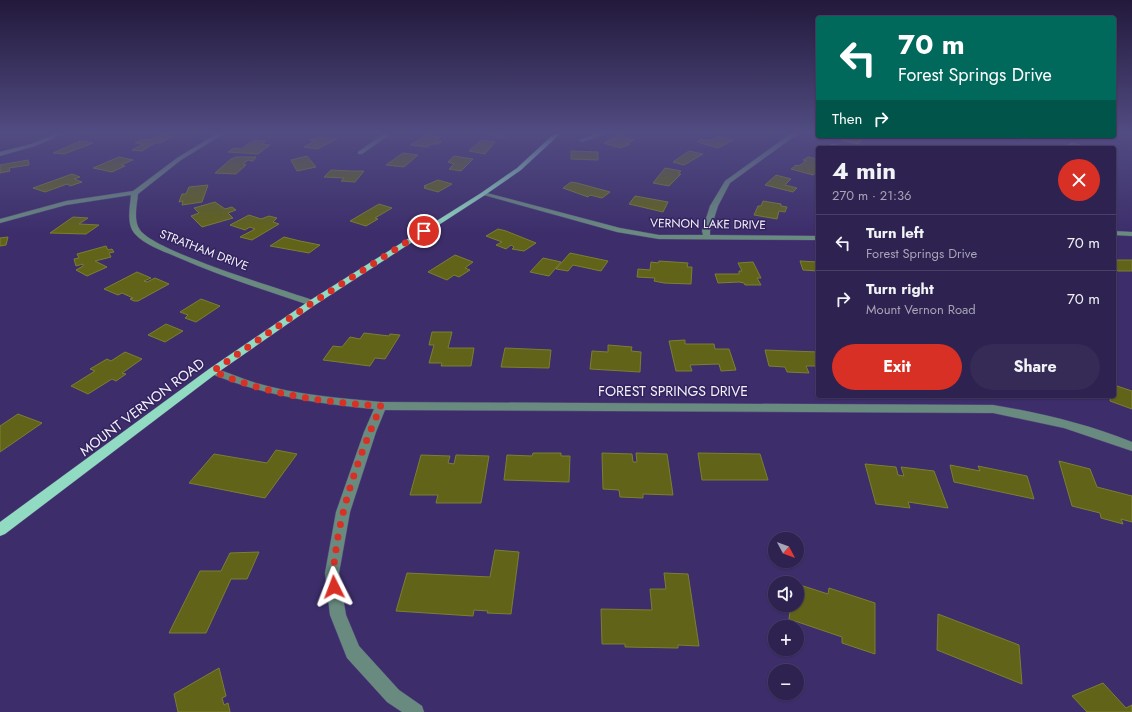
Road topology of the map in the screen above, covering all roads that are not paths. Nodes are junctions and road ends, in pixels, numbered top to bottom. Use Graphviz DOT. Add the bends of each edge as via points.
graph roads {
  1 [pos="170,166"];
  2 [pos="522,166"];
  3 [pos="748,166"];
  4 [pos="135,193"];
  5 [pos="483,194"];
  6 [pos="0,222"];
  7 [pos="1116,233"];
  8 [pos="1132,234"];
  9 [pos="707,238"];
  10 [pos="816,238"];
  11 [pos="312,303"];
  12 [pos="213,371"];
  13 [pos="381,406"];
  14 [pos="1132,447"];
  15 [pos="0,530"];
  16 [pos="416,712"];
  1 -- 4 [label="street"];
  2 -- 5 [label="main road, MOUNT VERNON ROAD"];
  3 -- 9 [label="street" via="727,182 714,206 706,231"];
  4 -- 6 [label="street" via="64,203"];
  4 -- 11 [label="street, STRATHAM DRIVE" via="133,218 136,232 147,241 194,262"];
  5 -- 9 [label="street, VERNON LAKE DRIVE" via="620,230 659,237"];
  5 -- 11 [label="main road, MOUNT VERNON ROAD"];
  7 -- 8 [label="street"];
  9 -- 10 [label="street, VERNON LAKE DRIVE"];
  11 -- 12 [label="main road, MOUNT VERNON ROAD"];
  12 -- 13 [label="street, FOREST SPRINGS DRIVE" via="245,383 296,396"];
  12 -- 15 [label="main road, MOUNT VERNON ROAD"];
  13 -- 14 [label="street, FOREST SPRINGS DRIVE" via="994,409 1062,422"];
  13 -- 16 [label="street" via="343,512 332,573 338,615 353,652 393,696"];
}
